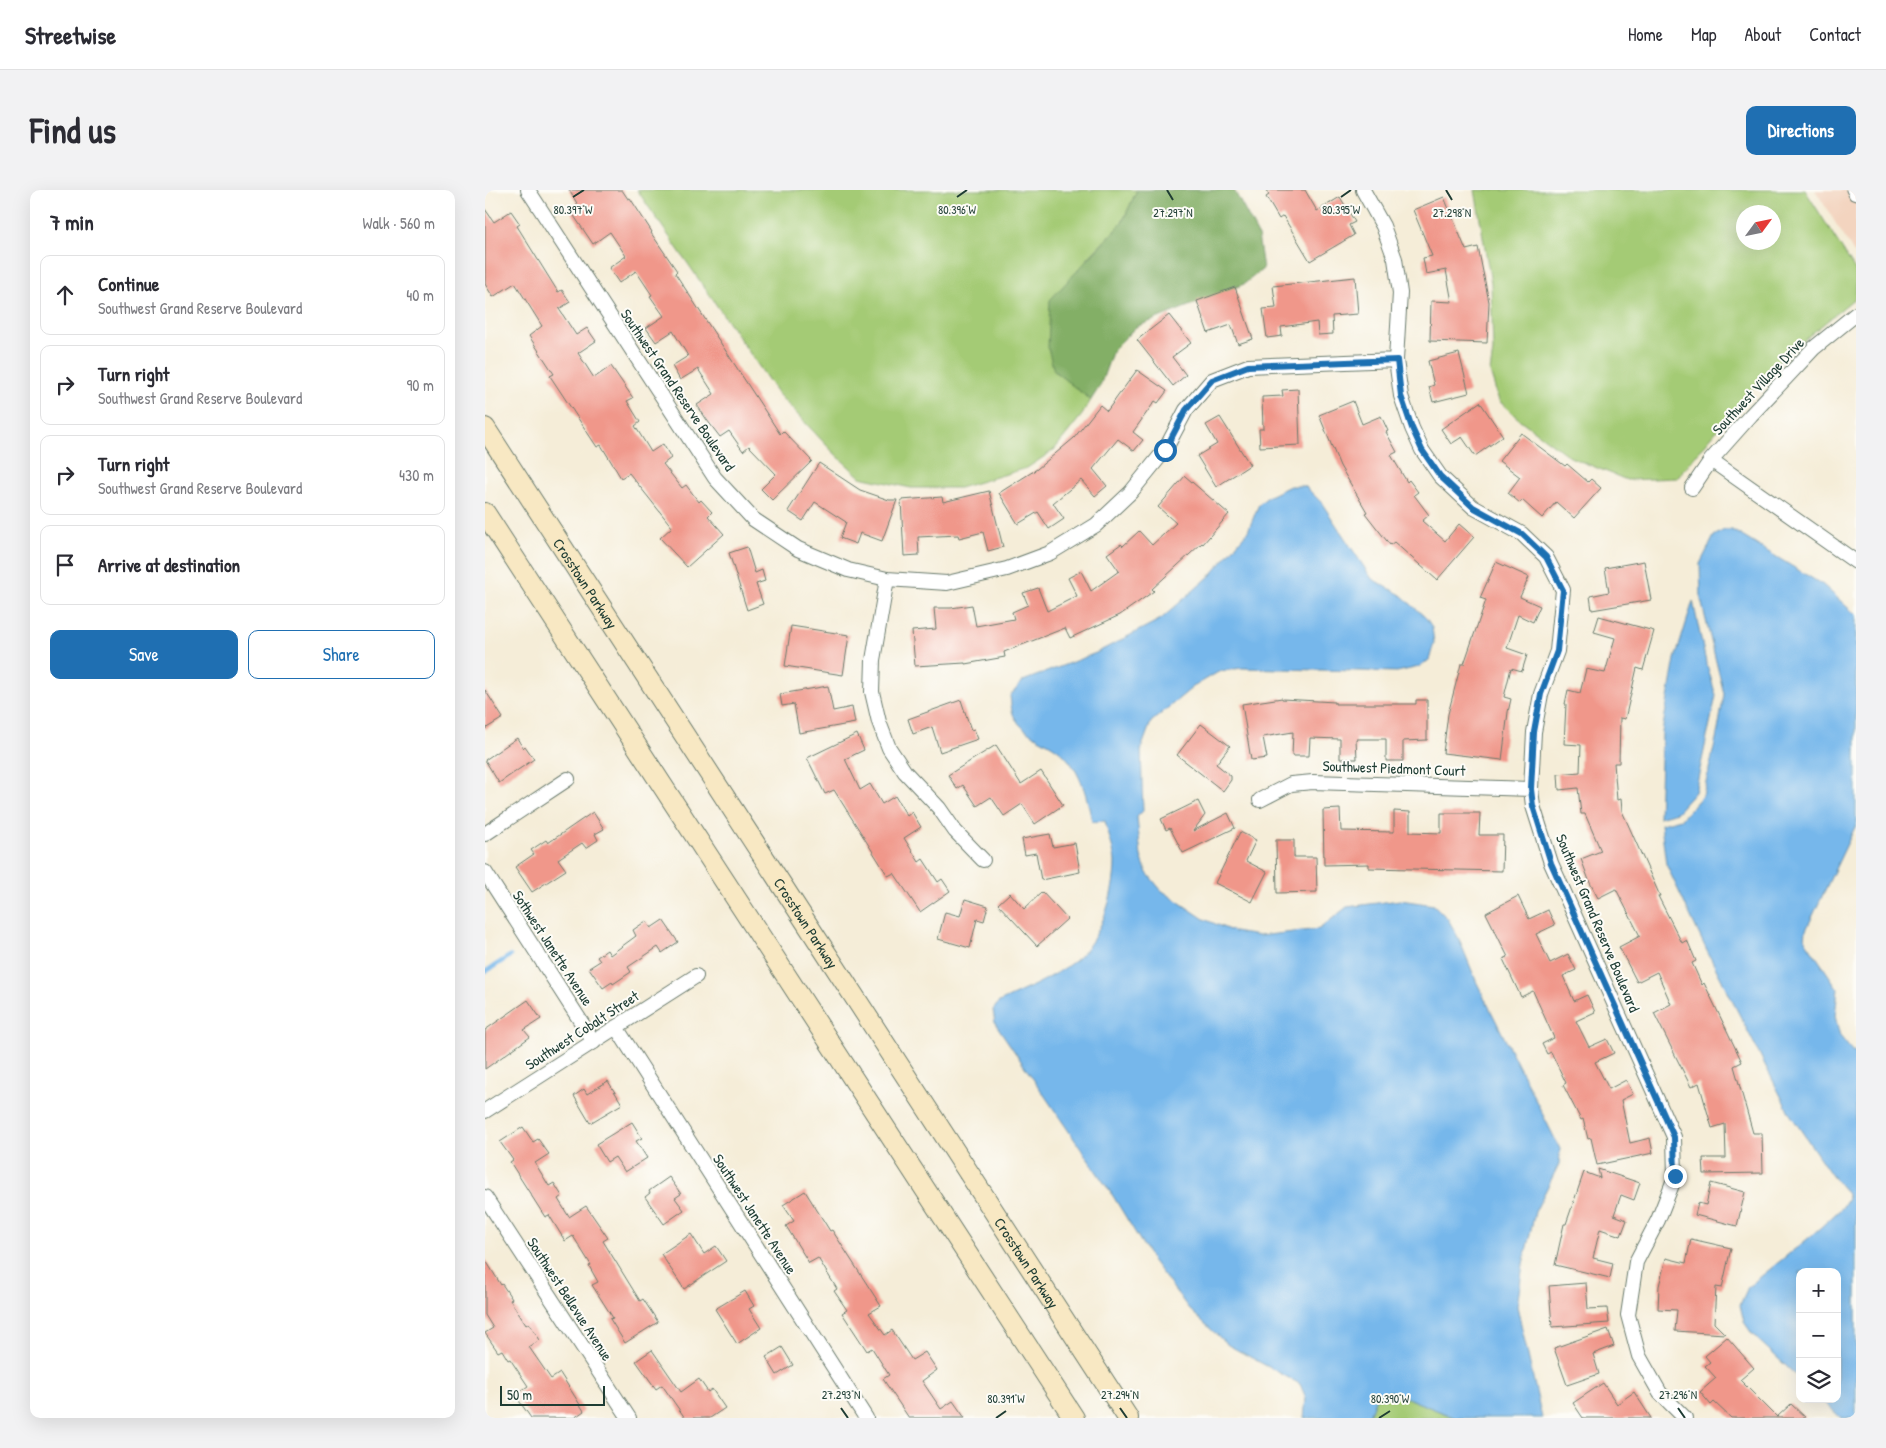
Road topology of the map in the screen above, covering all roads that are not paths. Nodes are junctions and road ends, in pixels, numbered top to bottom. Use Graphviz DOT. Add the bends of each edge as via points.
graph roads {
  1 [pos="528,190"];
  2 [pos="1363,190"];
  3 [pos="1850,190"];
  4 [pos="1856,197"];
  5 [pos="1856,314"];
  6 [pos="1397,360"];
  7 [pos="485,428"];
  8 [pos="1711,460"];
  9 [pos="1692,488"];
  10 [pos="485,512"];
  11 [pos="1856,562"];
  12 [pos="887,579"];
  13 [pos="568,779"];
  14 [pos="1531,789"];
  15 [pos="1260,800"];
  16 [pos="486,832"];
  17 [pos="983,860"];
  18 [pos="485,872"];
  19 [pos="696,976"];
  20 [pos="617,1027"];
  21 [pos="594,1042"];
  22 [pos="485,1111"];
  23 [pos="485,1197"];
  24 [pos="629,1418"];
  25 [pos="866,1418"];
  26 [pos="1074,1418"];
  27 [pos="1128,1418"];
  28 [pos="1685,1418"];
  1 -- 12 [label="street, Southwest Grand Reserve Boulevard" via="715,478 753,519 798,549 848,570"];
  2 -- 6 [label="street" via="1383,226 1395,259 1399,294"];
  3 -- 4 [label="lane"];
  5 -- 8 [label="street, Southwest Village Drive" via="1814,348"];
  6 -- 12 [label="street, Southwest Grand Reserve Boulevard" via="1248,366 1212,380 1186,410 1165,450 1131,492 1096,525 1050,553 1007,569 947,583"];
  6 -- 14 [label="street, Southwest Grand Reserve Boulevard" via="1401,396 1412,428 1440,476 1473,507 1522,534 1546,557 1563,590 1557,651 1541,694 1534,732"];
  7 -- 27 [label="main road, Crosstown Parkway"];
  8 -- 9 [label="street, Southwest Village Drive"];
  8 -- 11 [label="street"];
  10 -- 26 [label="main road"];
  12 -- 17 [label="street" via="873,660 873,692 879,722 889,748 905,772"];
  13 -- 16 [label="street"];
  14 -- 15 [label="street, Southwest Piedmont Court" via="1313,782 1291,784"];
  14 -- 28 [label="street, Southwest Grand Reserve Boulevard" via="1533,806 1551,863 1674,1137 1675,1176 1658,1220 1636,1262 1628,1315 1639,1356 1660,1393"];
  18 -- 21 [label="street, Sothwest Janette Avenue"];
  19 -- 20 [label="street, Southwest Cobalt Street"];
  20 -- 21 [label="street, Southwest Cobalt Street"];
  20 -- 25 [label="street, Southwest Janette Avenue"];
  21 -- 22 [label="street, Southwest Cobalt Street"];
  23 -- 24 [label="street, Southwest Bellevue Avenue"];
}
